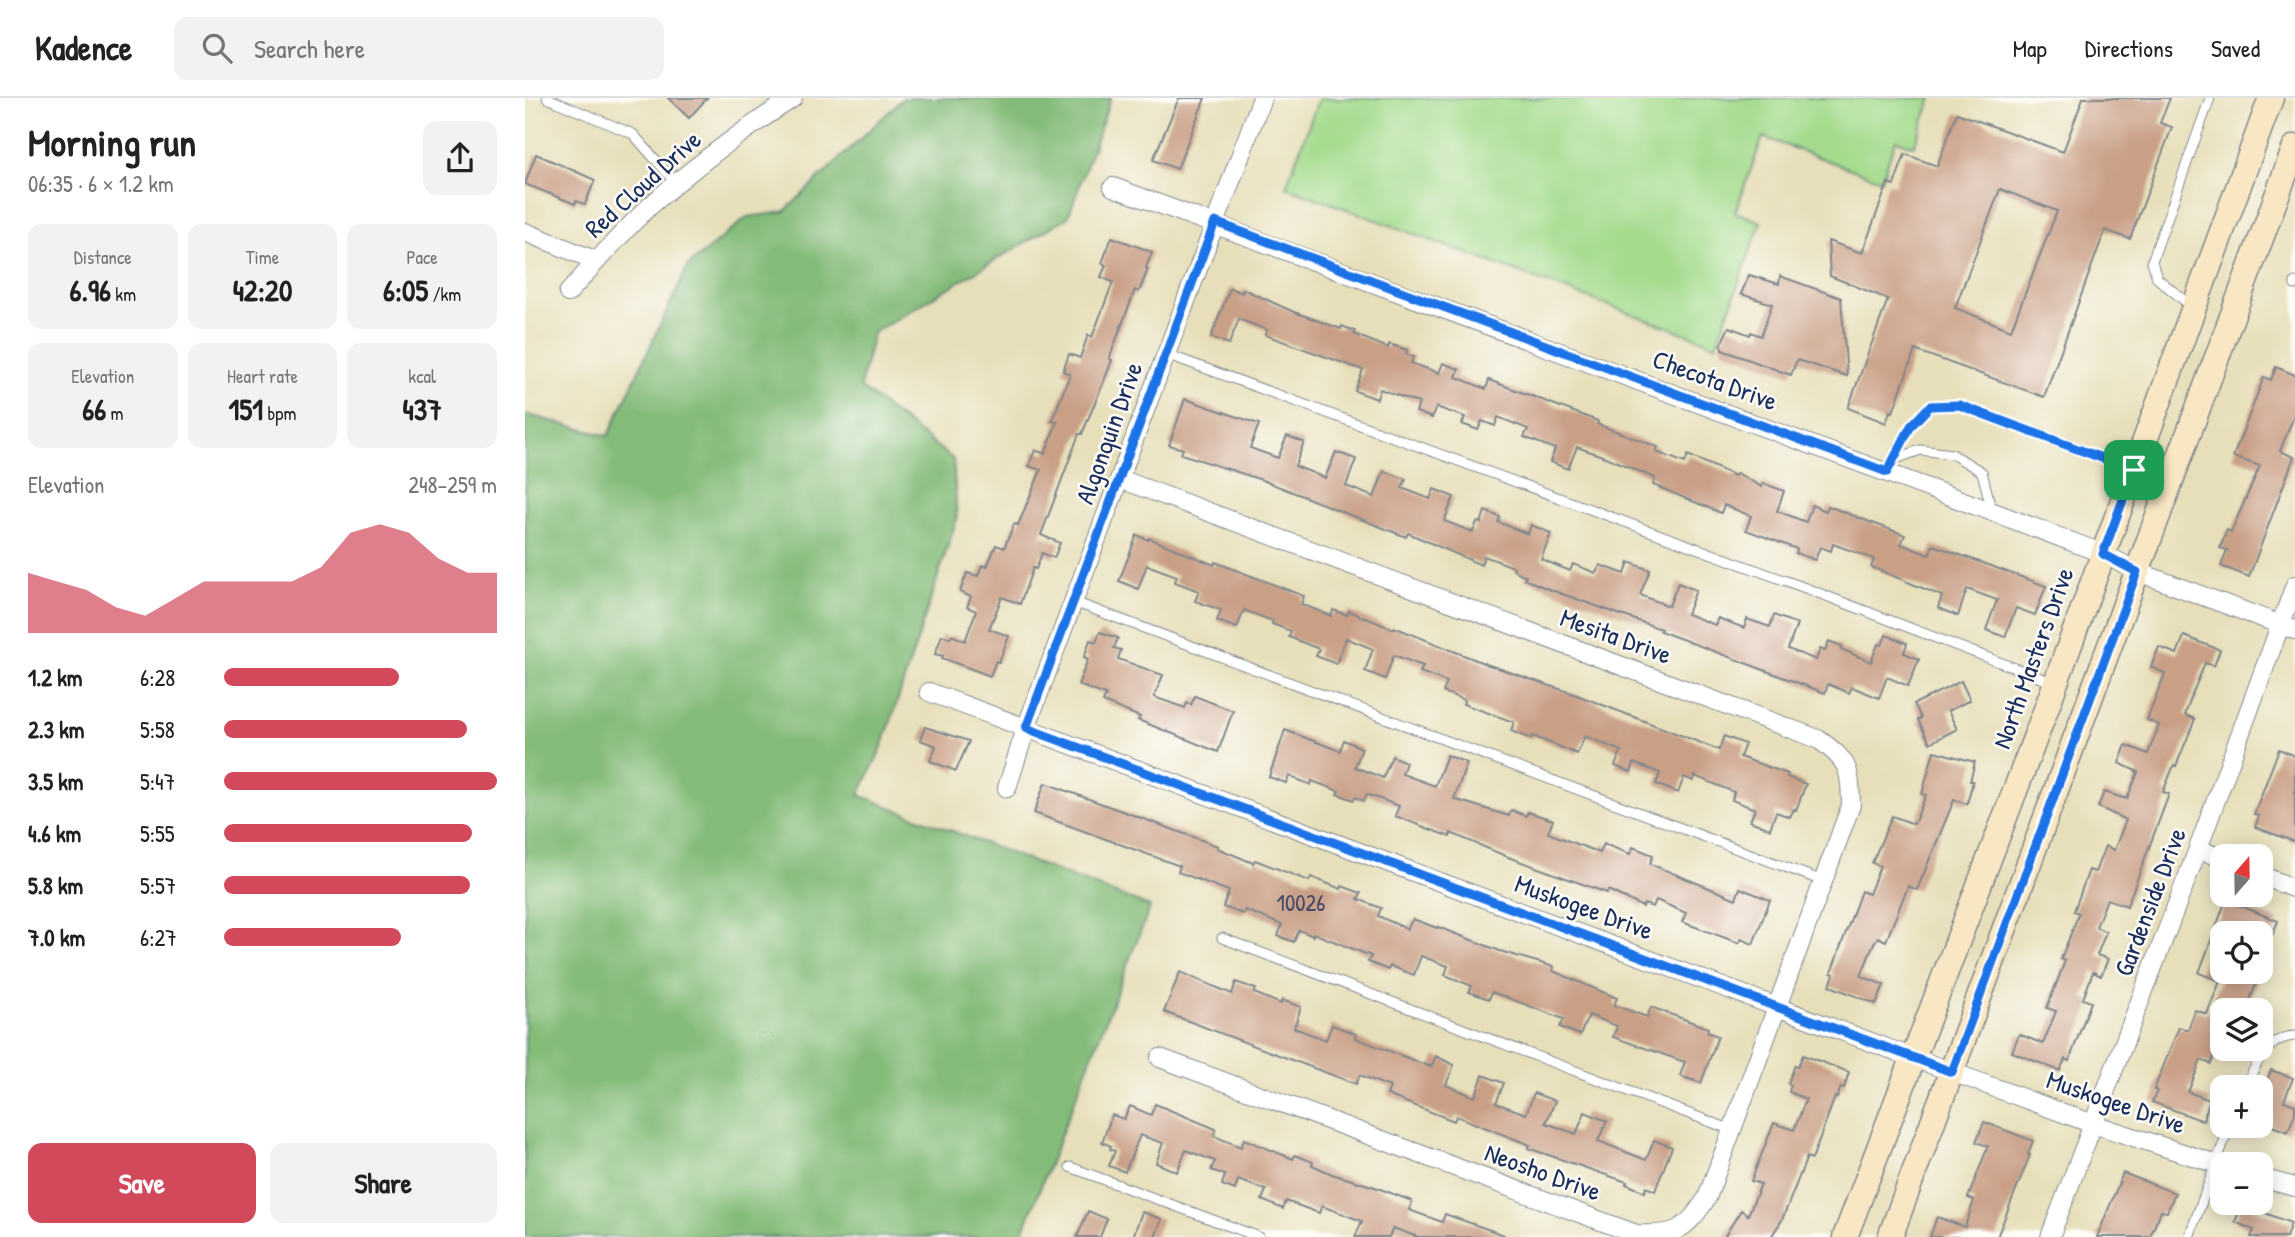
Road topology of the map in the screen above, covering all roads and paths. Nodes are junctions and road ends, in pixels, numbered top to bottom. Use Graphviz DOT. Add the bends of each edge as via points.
graph roads {
  1 [pos="547,98"];
  2 [pos="1262,98"];
  3 [pos="2210,98"];
  4 [pos="2271,98"];
  5 [pos="781,101"];
  6 [pos="2295,147"];
  7 [pos="677,184"];
  8 [pos="1112,187"];
  9 [pos="1215,222"];
  10 [pos="525,232"];
  11 [pos="597,261"];
  12 [pos="568,293"];
  13 [pos="2194,308"];
  14 [pos="1166,354"];
  15 [pos="1890,466"];
  16 [pos="2134,470"];
  17 [pos="1120,479"];
  18 [pos="1992,511"];
  19 [pos="2103,554"];
  20 [pos="2137,572"];
  21 [pos="2295,585"];
  22 [pos="1074,602"];
  23 [pos="2287,628"];
  24 [pos="2056,684"];
  25 [pos="929,692"];
  26 [pos="1026,728"];
  27 [pos="1007,788"];
  28 [pos="2198,849"];
  29 [pos="2210,854"];
  30 [pos="2273,880"];
  31 [pos="1823,881"];
  32 [pos="2295,889"];
  33 [pos="1222,938"];
  34 [pos="1776,1007"];
  35 [pos="2295,1036"];
  36 [pos="1160,1058"];
  37 [pos="1914,1058"];
  38 [pos="1952,1072"];
  39 [pos="2252,1075"];
  40 [pos="2094,1124"];
  41 [pos="1732,1130"];
  42 [pos="2210,1161"];
  43 [pos="1070,1167"];
  44 [pos="2273,1181"];
  45 [pos="2210,1184"];
  46 [pos="2295,1187"];
  47 [pos="1259,1237"];
  48 [pos="1845,1237"];
  49 [pos="1890,1237"];
  50 [pos="2050,1237"];
  51 [pos="2189,1237"];
  1 -- 7 [label="lane" via="633,134"];
  2 -- 9 [label="street, Algonquin Drive"];
  3 -- 13 [label="lane" via="2152,261 2157,278"];
  4 -- 13 [label="main road, North Masters Drive"];
  5 -- 7 [label="street, Red Cloud Drive"];
  6 -- 20 [label="main road" via="2283,193"];
  7 -- 11 [label="street, Red Cloud Drive"];
  8 -- 9 [label="street, Checota Drive"];
  9 -- 14 [label="street, Algonquin Drive"];
  9 -- 15 [label="street, Checota Drive"];
  10 -- 11 [label="street"];
  11 -- 12 [label="street, Red Cloud Drive"];
  13 -- 16 [label="main road, North Masters Drive"];
  14 -- 17 [label="street, Algonquin Drive"];
  14 -- 24 [label="lane"];
  15 -- 16 [label="lane" via="1911,426 1930,406 1959,405"];
  15 -- 18 [label="street, Checota Drive"];
  15 -- 18 [label="lane" via="1920,450 1952,454 1982,472"];
  16 -- 19 [label="main road, North Masters Drive"];
  17 -- 22 [label="street, Algonquin Drive"];
  17 -- 31 [label="street, Mesita Drive" via="1818,739 1839,754 1850,775 1851,805"];
  18 -- 19 [label="street, Checota Drive"];
  19 -- 20 [label="street, Checota Drive"];
  19 -- 24 [label="main road, North Masters Drive"];
  20 -- 23 [label="street, Checota Drive"];
  20 -- 38 [label="main road"];
  21 -- 23 [label="street, Gardenside Drive"];
  22 -- 26 [label="street, Algonquin Drive"];
  22 -- 31 [label="lane"];
  23 -- 28 [label="street, Gardenside Drive"];
  24 -- 37 [label="main road, North Masters Drive"];
  25 -- 26 [label="street, Muskogee Drive"];
  26 -- 27 [label="street, Algonquin Drive"];
  26 -- 34 [label="street, Muskogee Drive"];
  28 -- 29 [label="street"];
  28 -- 40 [label="street, Gardenside Drive"];
  30 -- 32 [label="street"];
  31 -- 34 [label="street, Mesita Drive"];
  33 -- 41 [label="lane"];
  34 -- 37 [label="street, Muskogee Drive"];
  34 -- 41 [label="street, Neosho Drive"];
  35 -- 39 [label="lane" via="2276,1042 2262,1054"];
  36 -- 41 [label="street, Neosho Drive" via="1636,1234 1666,1234 1691,1221 1707,1198"];
  37 -- 38 [label="street, Muskogee Drive"];
  37 -- 48 [label="main road, North Masters Drive"];
  38 -- 40 [label="street, Muskogee Drive"];
  38 -- 49 [label="main road"];
  40 -- 42 [label="street, Muskogee Drive"];
  40 -- 50 [label="street, Gardenside Drive"];
  43 -- 47 [label="lane"];
  44 -- 46 [label="street"];
  45 -- 51 [label="lane"];
}
